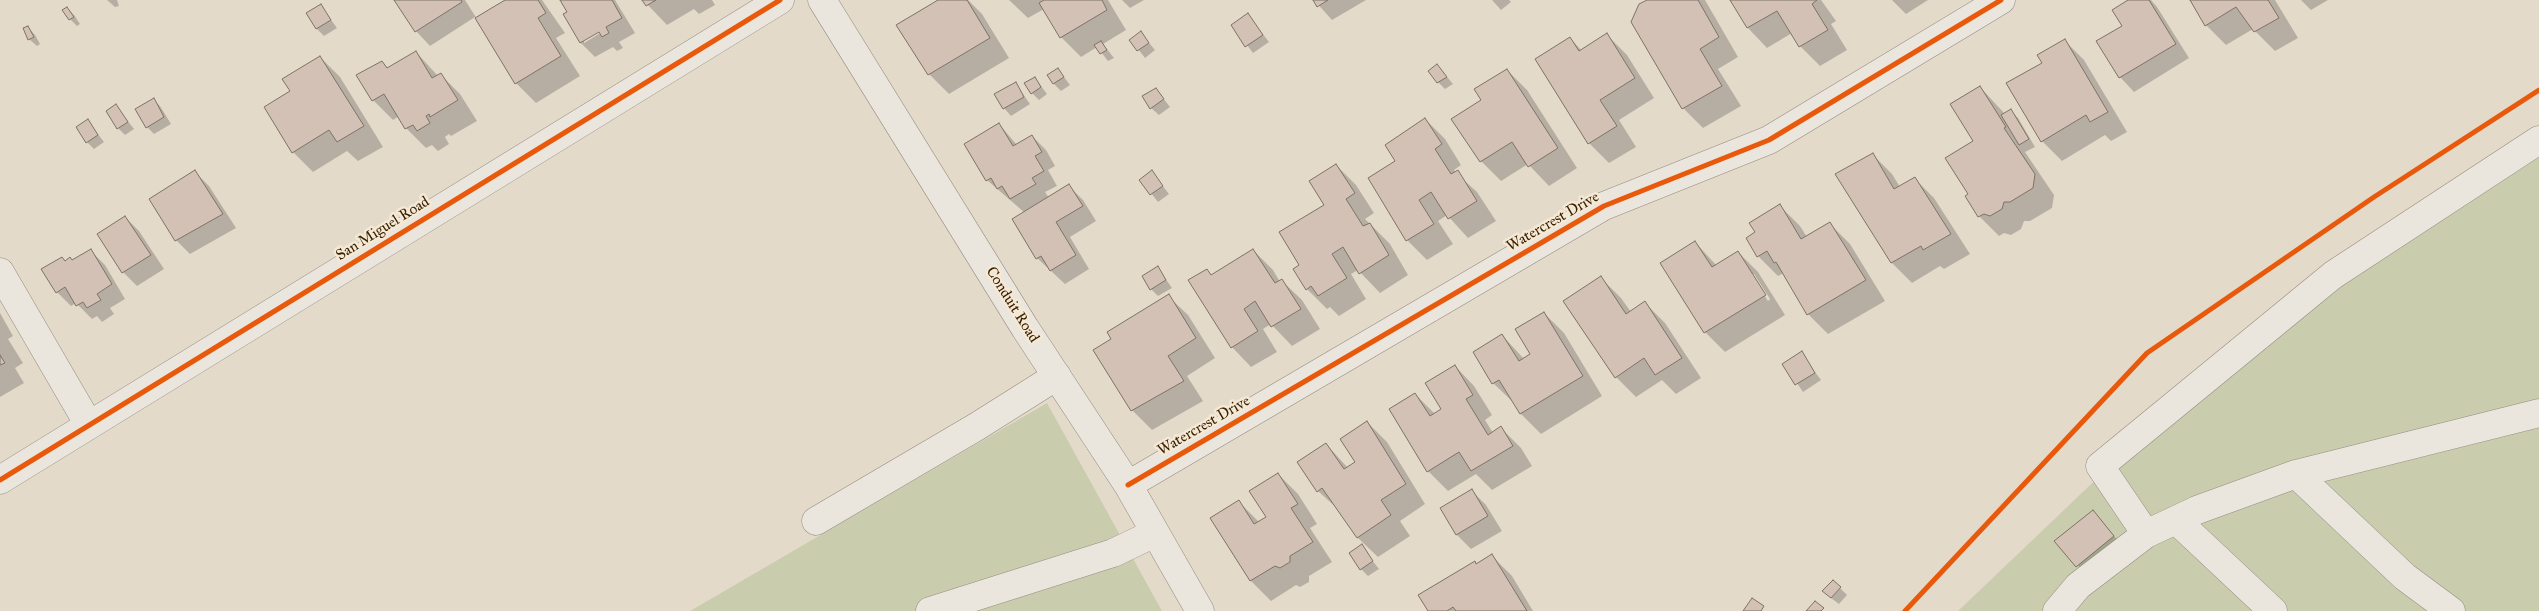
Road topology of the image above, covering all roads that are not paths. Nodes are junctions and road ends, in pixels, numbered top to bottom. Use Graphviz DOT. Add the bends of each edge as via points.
graph roads {
  1 [pos="780,0"];
  2 [pos="822,0"];
  3 [pos="2001,0"];
  4 [pos="2539,140"];
  5 [pos="0,272"];
  6 [pos="1057,376"];
  7 [pos="2539,413"];
  8 [pos="89,426"];
  9 [pos="2296,474"];
  10 [pos="0,480"];
  11 [pos="1128,485"];
  12 [pos="2176,520"];
  13 [pos="816,522"];
  14 [pos="1155,532"];
  15 [pos="2146,534"];
  16 [pos="930,611"];
  17 [pos="1200,611"];
  18 [pos="2057,611"];
  19 [pos="2273,611"];
  20 [pos="2451,611"];
  1 -- 8 [label="street, San Miguel Road"];
  2 -- 6 [label="street, Conduit Road"];
  3 -- 11 [label="street, Watercrest Drive" via="1769,140 1604,206"];
  4 -- 15 [label="street" via="2333,275 2100,466"];
  5 -- 8 [label="street"];
  6 -- 11 [label="street, Conduit Road"];
  6 -- 13 [label="street"];
  7 -- 9 [label="street"];
  8 -- 10 [label="street, San Miguel Road"];
  9 -- 12 [label="street"];
  9 -- 20 [label="street" via="2405,577"];
  11 -- 14 [label="street, Conduit Road"];
  12 -- 15 [label="street"];
  12 -- 19 [label="street"];
  14 -- 16 [label="street" via="1113,554"];
  14 -- 17 [label="street, Conduit Road"];
  15 -- 18 [label="street" via="2078,586"];
}
